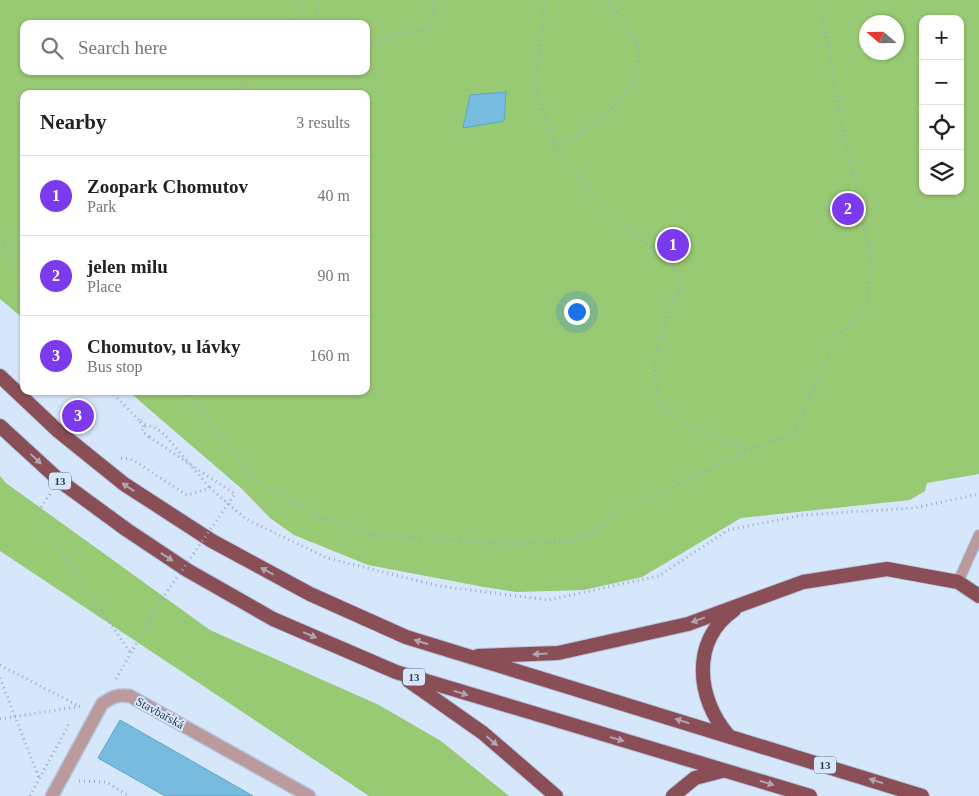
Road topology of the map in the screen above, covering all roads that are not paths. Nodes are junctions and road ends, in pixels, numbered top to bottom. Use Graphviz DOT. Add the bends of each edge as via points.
graph roads {
  1 [pos="0,376"];
  2 [pos="20,395"];
  3 [pos="20,395"];
  4 [pos="0,426"];
  5 [pos="979,535"];
  6 [pos="958,582"];
  7 [pos="979,596"];
  8 [pos="744,604"];
  9 [pos="468,657"];
  10 [pos="396,672"];
  11 [pos="728,735"];
  12 [pos="724,770"];
  13 [pos="52,796"];
  14 [pos="309,796"];
  15 [pos="556,796"];
  16 [pos="672,796"];
  17 [pos="810,796"];
  18 [pos="922,796"];
  3 -- 1 [label="highway, 13, one-way"];
  9 -- 2 [label="highway, 13, one-way" via="406,637 354,614 212,541 124,484 82,452"];
  4 -- 10 [label="highway, 13, one-way" via="60,481 187,570 273,619"];
  5 -- 6 [label="lane"];
  6 -- 7 [label="highway"];
  6 -- 8 [label="highway" via="887,569 803,582"];
  8 -- 9 [label="highway, one-way" via="688,624 558,653"];
  8 -- 11 [label="highway" via="719,624 705,653 702,669 706,699"];
  11 -- 9 [label="highway, 13, one-way"];
  10 -- 12 [label="highway, 13, one-way"];
  10 -- 15 [label="highway, one-way" via="482,733"];
  18 -- 11 [label="highway, 13, one-way"];
  12 -- 16 [label="highway" via="695,778"];
  12 -- 17 [label="highway, 13, one-way"];
  13 -- 14 [label="street, Stavbařská" via="102,704 113,696 130,696"];
}
